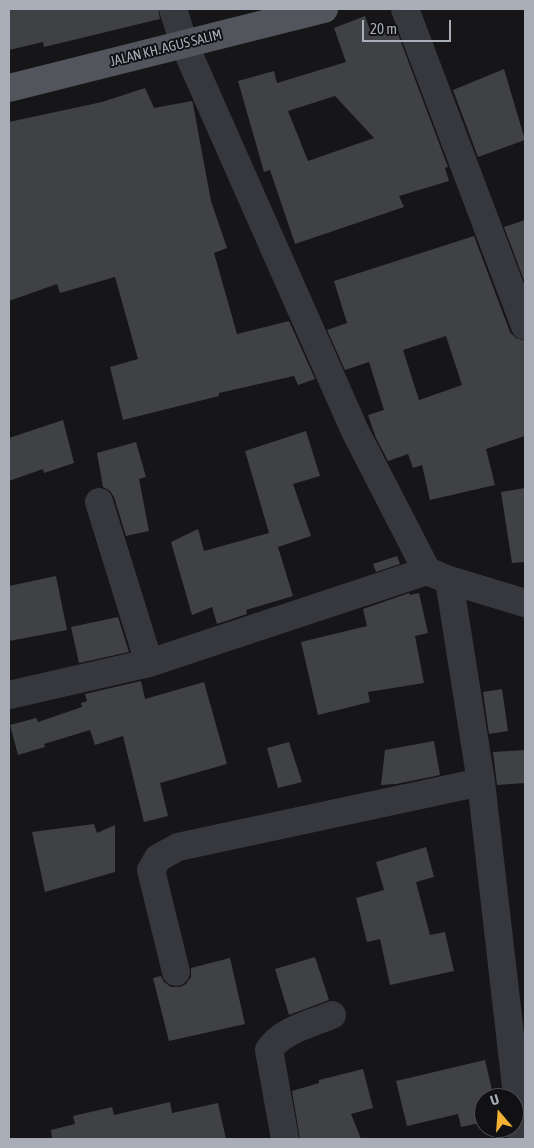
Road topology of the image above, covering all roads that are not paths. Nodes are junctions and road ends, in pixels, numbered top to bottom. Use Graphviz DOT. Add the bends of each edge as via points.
graph roads {
  1 [pos="174,9"];
  2 [pos="324,9"];
  3 [pos="405,9"];
  4 [pos="184,44"];
  5 [pos="9,88"];
  6 [pos="525,326"];
  7 [pos="100,502"];
  8 [pos="438,576"];
  9 [pos="525,603"];
  10 [pos="149,663"];
  11 [pos="9,695"];
  12 [pos="481,782"];
  13 [pos="176,972"];
  14 [pos="332,1015"];
  15 [pos="515,1088"];
  16 [pos="285,1139"];
  1 -- 4 [label="street"];
  2 -- 4 [label="main road, JALAN KH. AGUS SALIM"];
  3 -- 6 [label="street"];
  4 -- 5 [label="main road, JALAN KH. AGUS SALIM"];
  4 -- 8 [label="street" via="355,431"];
  7 -- 10 [label="street"];
  8 -- 9 [label="street"];
  8 -- 10 [label="street"];
  8 -- 12 [label="street"];
  10 -- 11 [label="street"];
  12 -- 13 [label="street" via="178,847 158,858 151,870"];
  12 -- 15 [label="street"];
  14 -- 16 [label="street" via="275,1041 269,1050"];
}
